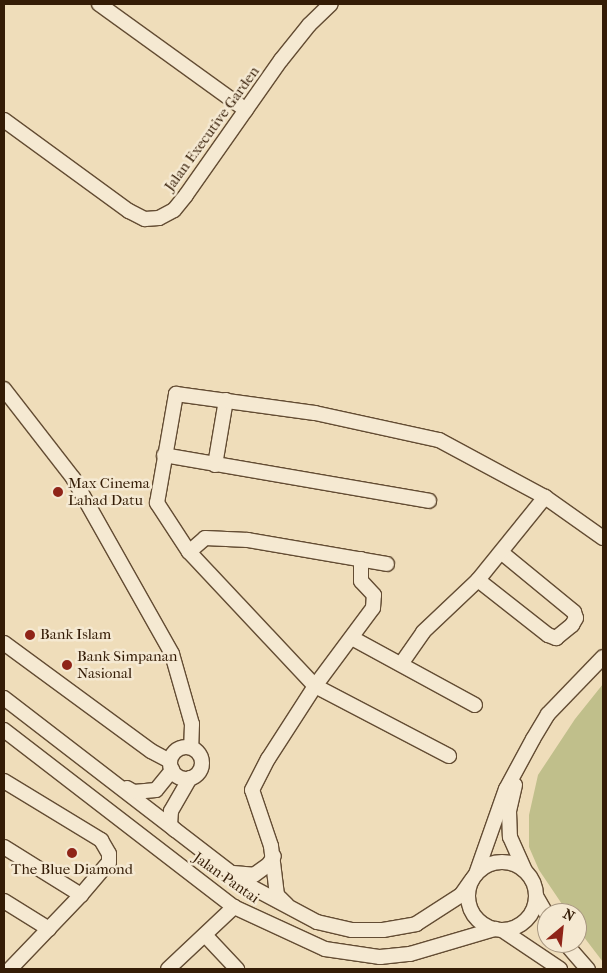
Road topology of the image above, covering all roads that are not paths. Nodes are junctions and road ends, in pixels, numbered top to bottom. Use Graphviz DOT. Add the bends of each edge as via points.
graph roads {
  1 [pos="99,4"];
  2 [pos="331,4"];
  3 [pos="246,110"];
  4 [pos="4,120"];
  5 [pos="4,389"];
  6 [pos="226,400"];
  7 [pos="164,455"];
  8 [pos="215,465"];
  9 [pos="545,497"];
  10 [pos="429,501"];
  11 [pos="603,538"];
  12 [pos="189,552"];
  13 [pos="501,552"];
  14 [pos="361,559"];
  15 [pos="387,564"];
  16 [pos="478,580"];
  17 [pos="352,638"];
  18 [pos="4,643"];
  19 [pos="603,657"];
  20 [pos="401,664"];
  21 [pos="315,686"];
  22 [pos="4,698"];
  23 [pos="475,704"];
  24 [pos="4,730"];
  25 [pos="191,747"];
  26 [pos="449,756"];
  27 [pos="171,765"];
  28 [pos="518,770"];
  29 [pos="111,778"];
  30 [pos="190,778"];
  31 [pos="4,781"];
  32 [pos="182,837"];
  33 [pos="4,847"];
  34 [pos="274,856"];
  35 [pos="228,871"];
  36 [pos="526,872"];
  37 [pos="474,876"];
  38 [pos="81,895"];
  39 [pos="536,896"];
  40 [pos="4,901"];
  41 [pos="540,903"];
  42 [pos="234,907"];
  43 [pos="296,912"];
  44 [pos="49,929"];
  45 [pos="498,929"];
  46 [pos="205,935"];
  47 [pos="574,953"];
  48 [pos="10,964"];
  49 [pos="168,969"];
  50 [pos="237,969"];
  51 [pos="560,969"];
  52 [pos="588,969"];
  1 -- 3 [label="street"];
  2 -- 3 [label="street, Jalan Executive Garden" via="309,25"];
  3 -- 4 [label="street, Jalan Executive Garden" via="174,210 159,218 145,219 129,212"];
  5 -- 25 [label="street" via="73,478 172,654 192,724"];
  6 -- 7 [label="street" via="176,394"];
  6 -- 8 [label="street"];
  6 -- 9 [label="street" via="315,412 417,433 493,467"];
  7 -- 8 [label="street"];
  7 -- 12 [label="street" via="157,503"];
  8 -- 10 [label="street"];
  9 -- 11 [label="street"];
  9 -- 13 [label="street"];
  12 -- 14 [label="street" via="205,538 214,538 248,540"];
  12 -- 21 [label="street"];
  13 -- 16 [label="street"];
  13 -- 16 [label="street" via="574,612 576,618 572,625 556,638 548,635"];
  14 -- 15 [label="street"];
  14 -- 17 [label="street" via="361,581 376,600"];
  16 -- 20 [label="street" via="423,632"];
  17 -- 20 [label="street"];
  17 -- 21 [label="street"];
  18 -- 27 [label="street"];
  19 -- 28 [label="street" via="548,714"];
  20 -- 23 [label="street"];
  21 -- 26 [label="street"];
  21 -- 34 [label="street" via="252,790"];
  22 -- 29 [label="street, Jalan Pantai"];
  24 -- 42 [label="street, Jalan Pantai"];
  25 -- 27 [label="street" via="175,751"];
  25 -- 30 [label="street" via="199,753 202,763 199,773"];
  27 -- 29 [label="street" via="156,790 147,792 134,792"];
  27 -- 30 [label="street" via="180,777"];
  28 -- 36 [label="street" via="509,811 510,837"];
  28 -- 37 [label="street" via="506,789"];
  29 -- 32 [label="street, Jalan Pantai"];
  30 -- 32 [label="street" via="171,811 170,825"];
  31 -- 38 [label="street" via="106,844 109,862"];
  32 -- 35 [label="street, Jalan Pantai"];
  33 -- 38 [label="street"];
  34 -- 35 [label="street" via="254,875 236,875"];
  34 -- 43 [label="street" via="277,895"];
  35 -- 43 [label="street, Jalan Pantai" via="254,890"];
  36 -- 37 [label="street" via="506,862 484,867"];
  36 -- 39 [label="street"];
  37 -- 43 [label="street, Jalan Pantai" via="461,895 416,924 383,930 352,930 317,922"];
  37 -- 45 [label="street" via="468,889 471,910 485,925"];
  38 -- 44 [label="street"];
  39 -- 41 [label="street"];
  39 -- 45 [label="street" via="534,906 522,923"];
  40 -- 44 [label="street"];
  42 -- 45 [label="street, Jalan Pantai" via="326,949 380,957 436,948"];
  42 -- 46 [label="street"];
  44 -- 48 [label="street"];
  45 -- 51 [label="street"];
  46 -- 49 [label="street"];
  46 -- 50 [label="street"];
  47 -- 52 [label="street"];
}
